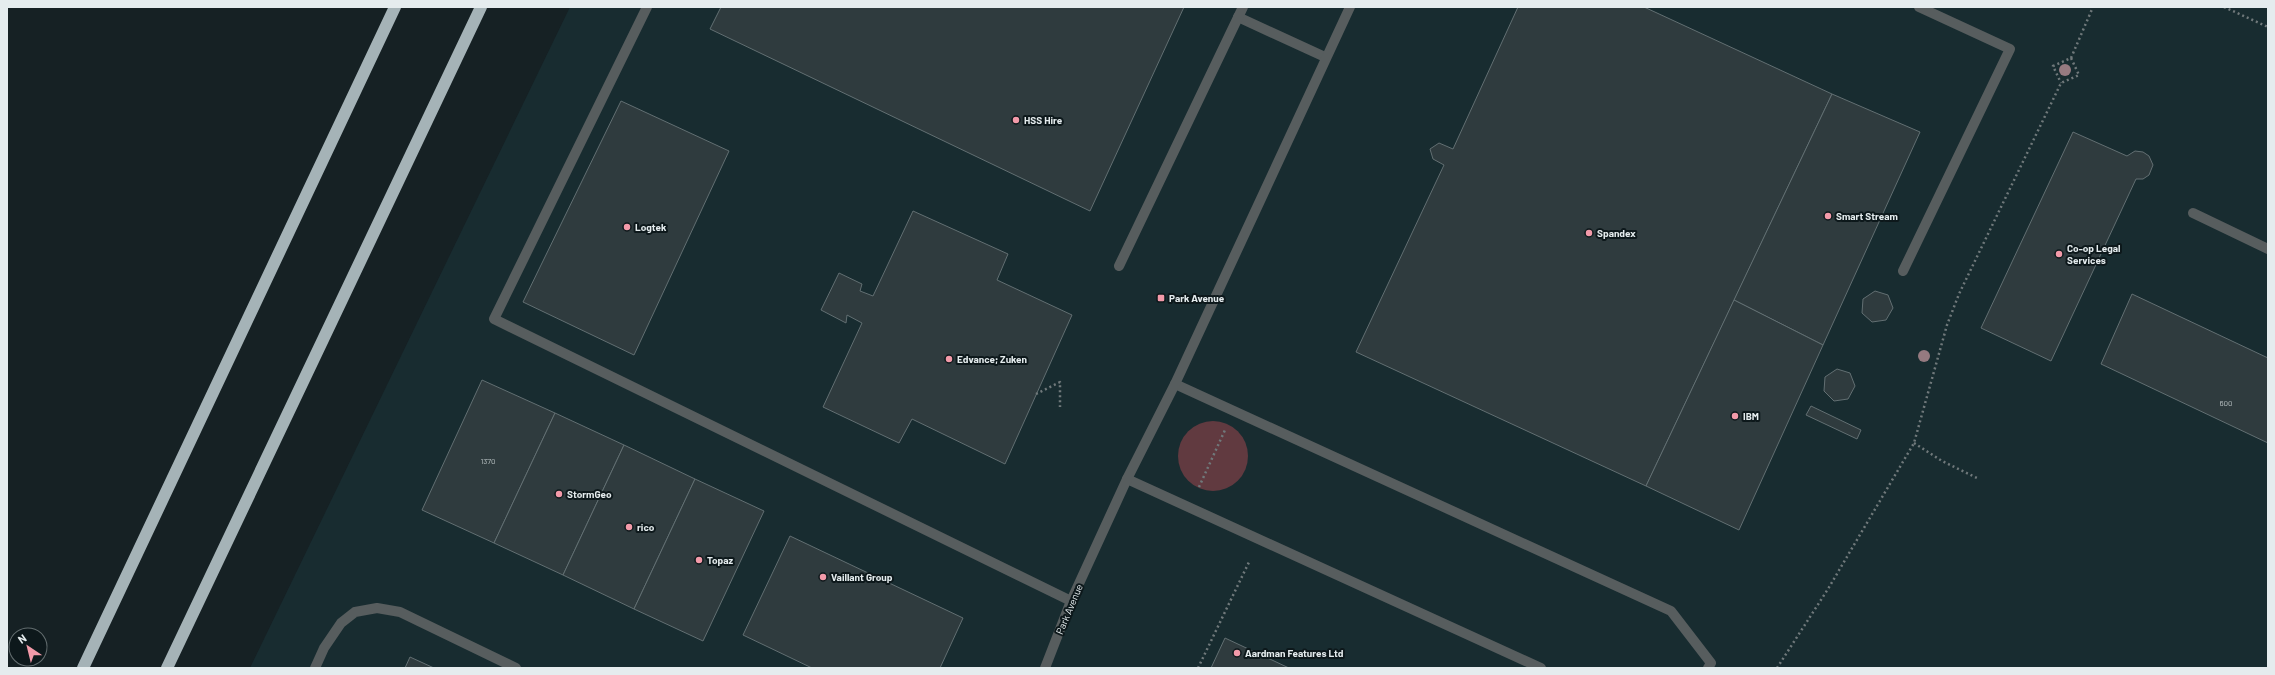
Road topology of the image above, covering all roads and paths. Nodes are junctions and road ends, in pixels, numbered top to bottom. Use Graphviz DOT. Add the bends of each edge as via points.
graph roads {
  1 [pos="395,7"];
  2 [pos="481,7"];
  3 [pos="648,7"];
  4 [pos="1243,7"];
  5 [pos="1350,7"];
  6 [pos="1919,7"];
  7 [pos="2093,7"];
  8 [pos="2224,7"];
  9 [pos="1238,17"];
  10 [pos="2268,27"];
  11 [pos="1325,57"];
  12 [pos="2071,58"];
  13 [pos="2061,83"];
  14 [pos="2193,213"];
  15 [pos="2268,249"];
  16 [pos="1119,266"];
  17 [pos="1903,270"];
  18 [pos="1175,384"];
  19 [pos="1036,394"];
  20 [pos="1060,407"];
  21 [pos="1234,411"];
  22 [pos="1914,443"];
  23 [pos="1977,478"];
  24 [pos="1127,479"];
  25 [pos="1190,508"];
  26 [pos="1260,540"];
  27 [pos="1071,600"];
  28 [pos="83,668"];
  29 [pos="167,668"];
  30 [pos="315,668"];
  31 [pos="516,668"];
  32 [pos="1045,668"];
  33 [pos="1198,668"];
  34 [pos="1541,668"];
  35 [pos="1708,668"];
  36 [pos="1777,668"];
  1 -- 28 [label="highway"];
  2 -- 29 [label="highway"];
  3 -- 27 [label="street" via="494,319"];
  4 -- 9 [label="street"];
  5 -- 11 [label="street, Park Avenue"];
  6 -- 17 [label="street" via="2010,49"];
  7 -- 12 [label="path"];
  8 -- 10 [label="path"];
  9 -- 11 [label="street"];
  9 -- 16 [label="street"];
  11 -- 18 [label="street, Park Avenue"];
  12 -- 13 [label="path" via="2053,66"];
  12 -- 13 [label="path" via="2079,75"];
  13 -- 22 [label="path" via="1959,294 1947,325"];
  14 -- 15 [label="street"];
  18 -- 21 [label="street"];
  18 -- 24 [label="street, Park Avenue"];
  19 -- 20 [label="path" via="1060,382"];
  21 -- 25 [label="path"];
  21 -- 35 [label="street" via="1671,611 1711,663"];
  22 -- 23 [label="path" via="1942,461"];
  22 -- 36 [label="path" via="1828,589"];
  24 -- 25 [label="street"];
  24 -- 27 [label="street, Park Avenue"];
  25 -- 26 [label="street"];
  26 -- 33 [label="path"];
  26 -- 34 [label="street"];
  27 -- 32 [label="street, Park Avenue"];
  30 -- 31 [label="street" via="324,648 341,623 355,612 377,608 400,612"];
}
